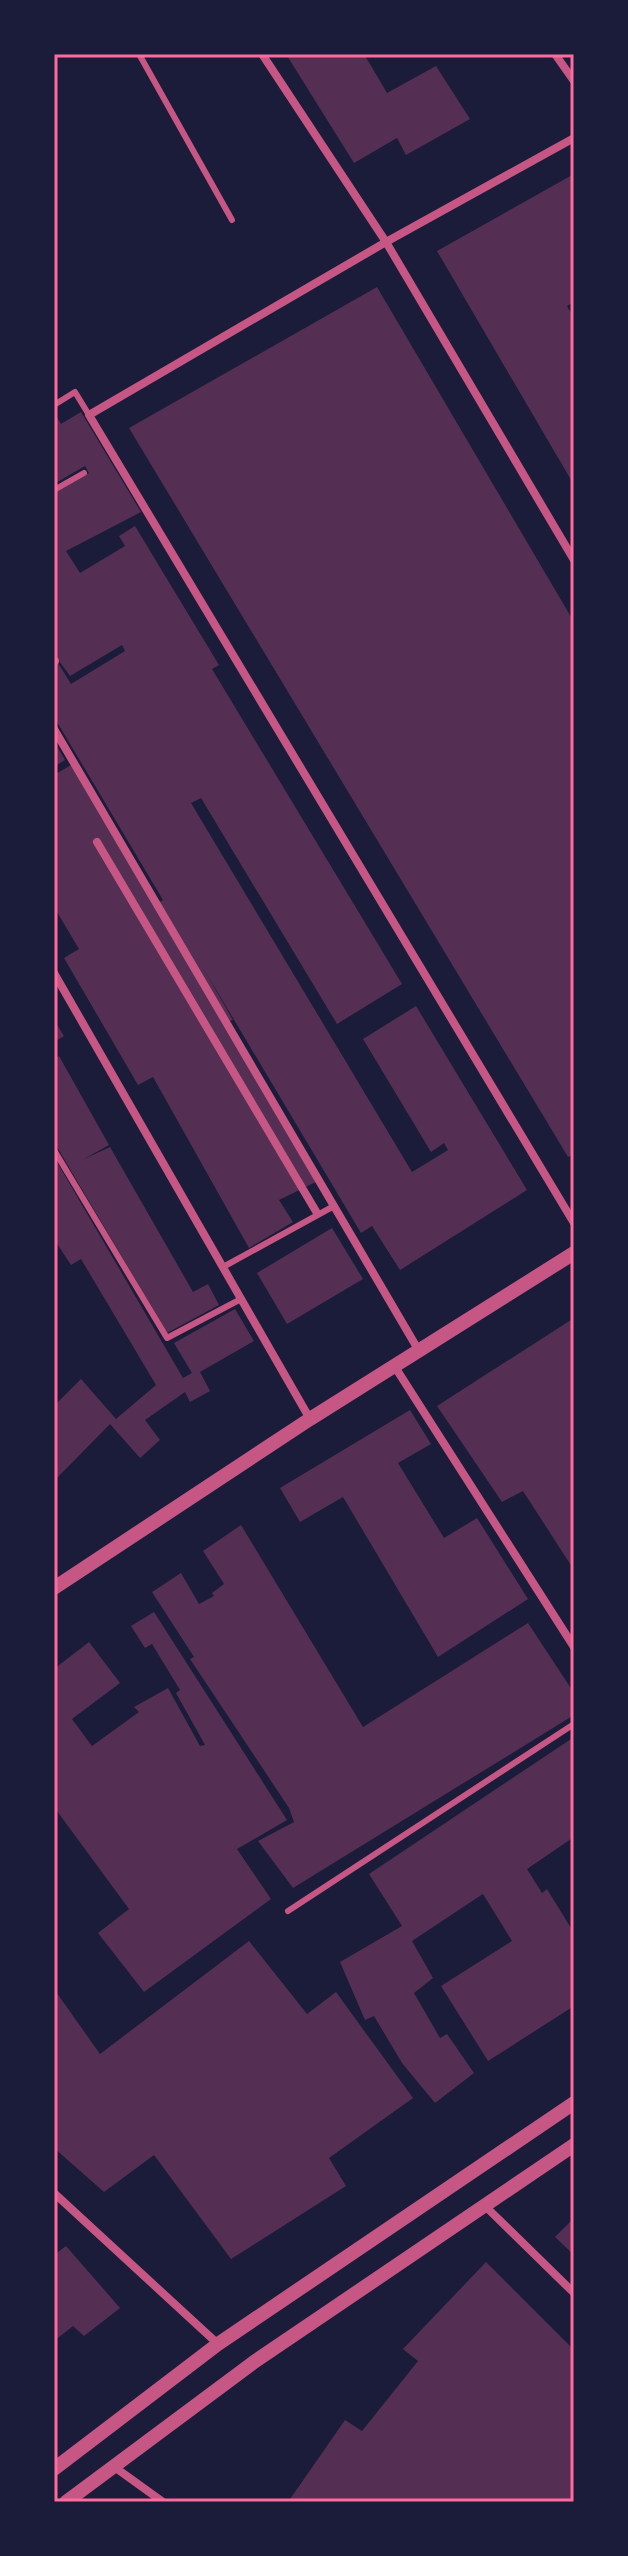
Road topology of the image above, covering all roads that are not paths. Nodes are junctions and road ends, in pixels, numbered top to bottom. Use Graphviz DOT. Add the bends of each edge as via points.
graph roads {
  1 [pos="139,54"];
  2 [pos="262,54"];
  3 [pos="555,54"];
  4 [pos="574,81"];
  5 [pos="574,138"];
  6 [pos="232,220"];
  7 [pos="386,242"];
  8 [pos="54,405"];
  9 [pos="89,415"];
  10 [pos="84,473"];
  11 [pos="54,490"];
  12 [pos="574,560"];
  13 [pos="54,729"];
  14 [pos="97,842"];
  15 [pos="54,973"];
  16 [pos="54,1150"];
  17 [pos="334,1206"];
  18 [pos="317,1213"];
  19 [pos="574,1223"];
  20 [pos="574,1253"];
  21 [pos="223,1267"];
  22 [pos="241,1299"];
  23 [pos="420,1351"];
  24 [pos="395,1367"];
  25 [pos="310,1419"];
  26 [pos="54,1588"];
  27 [pos="574,1647"];
  28 [pos="574,1724"];
  29 [pos="288,1911"];
  30 [pos="574,2103"];
  31 [pos="574,2145"];
  32 [pos="54,2193"];
  33 [pos="484,2205"];
  34 [pos="574,2293"];
  35 [pos="218,2344"];
  36 [pos="112,2465"];
  37 [pos="54,2469"];
  38 [pos="66,2502"];
  39 [pos="163,2502"];
  1 -- 6 [label="lane"];
  2 -- 7 [label="street"];
  3 -- 4 [label="street"];
  5 -- 7 [label="street"];
  7 -- 9 [label="street"];
  7 -- 12 [label="street"];
  8 -- 9 [label="lane" via="75,392"];
  9 -- 19 [label="street"];
  10 -- 11 [label="lane"];
  13 -- 17 [label="street"];
  14 -- 18 [label="street"];
  15 -- 21 [label="street"];
  16 -- 22 [label="lane" via="167,1338"];
  17 -- 18 [label="lane"];
  17 -- 23 [label="street"];
  18 -- 21 [label="lane"];
  20 -- 23 [label="street"];
  21 -- 22 [label="street"];
  22 -- 25 [label="street"];
  23 -- 24 [label="street"];
  24 -- 25 [label="street"];
  24 -- 27 [label="street"];
  25 -- 26 [label="street"];
  28 -- 29 [label="lane"];
  30 -- 35 [label="street"];
  31 -- 33 [label="street"];
  32 -- 35 [label="street"];
  33 -- 34 [label="street"];
  33 -- 36 [label="street"];
  35 -- 37 [label="street"];
  36 -- 38 [label="street"];
  36 -- 39 [label="street"];
}
